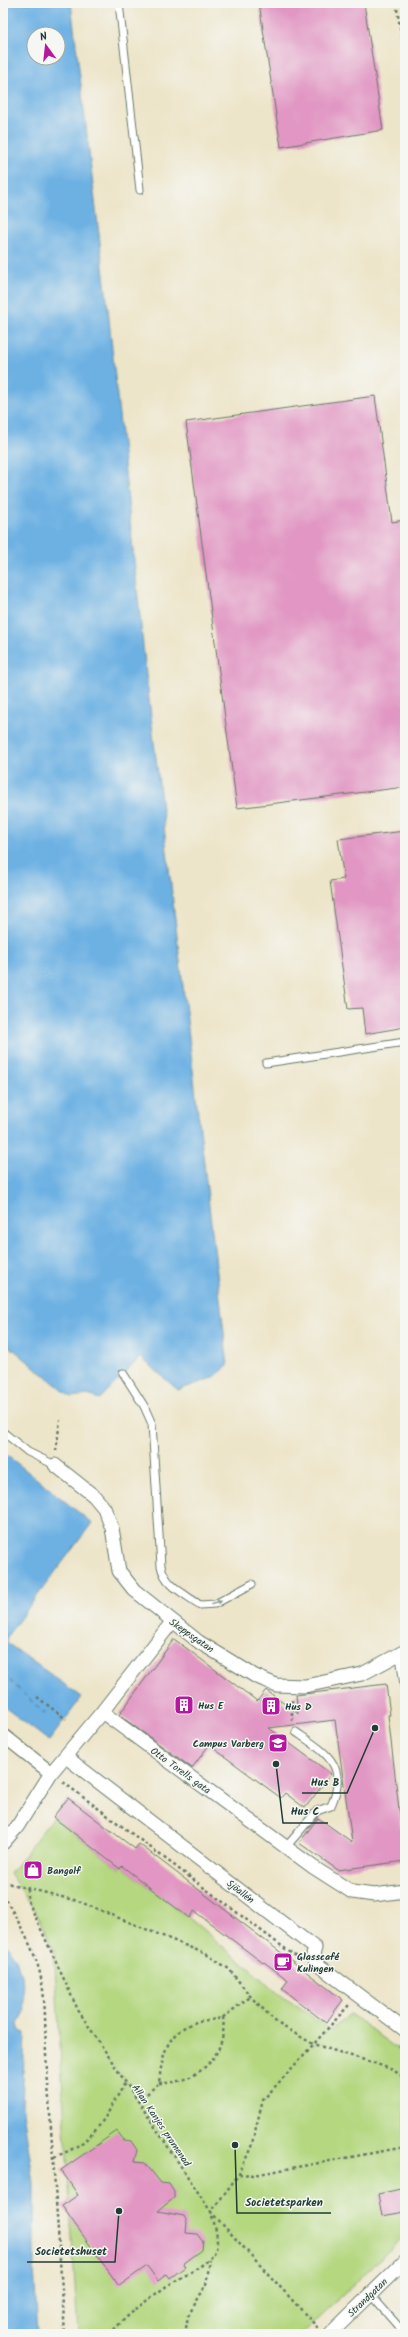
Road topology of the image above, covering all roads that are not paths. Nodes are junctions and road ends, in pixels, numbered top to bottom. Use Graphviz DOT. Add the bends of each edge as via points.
graph roads {
  1 [pos="119,3"];
  2 [pos="140,190"];
  3 [pos="405,1042"];
  4 [pos="266,1063"];
  5 [pos="123,1373"];
  6 [pos="3,1432"];
  7 [pos="55,1465"];
  8 [pos="252,1584"];
  9 [pos="172,1622"];
  10 [pos="402,1654"];
  11 [pos="405,1693"];
  12 [pos="102,1712"];
  13 [pos="296,1732"];
  14 [pos="3,1735"];
  15 [pos="66,1757"];
  16 [pos="52,1773"];
  17 [pos="3,1843"];
  18 [pos="286,1847"];
  19 [pos="405,1891"];
  20 [pos="405,2030"];
  21 [pos="405,2261"];
  22 [pos="370,2294"];
  23 [pos="325,2332"];
  24 [pos="405,2334"];
  1 -- 2 [label="lane"];
  3 -- 4 [label="lane"];
  5 -- 8 [label="lane, one-way" via="152,1424 162,1572 171,1585 200,1605 215,1604"];
  6 -- 7 [label="lane" via="28,1452"];
  7 -- 9 [label="street, Skeppsgatan" via="94,1496 104,1508 112,1528 119,1572 134,1590"];
  9 -- 10 [label="street, Skeppsgatan" via="199,1642 255,1676 276,1685 305,1686 362,1674"];
  9 -- 12 [label="street"];
  10 -- 11 [label="lane, Skeppsgatan"];
  12 -- 15 [label="street"];
  12 -- 18 [label="street, Otto Torells gata"];
  13 -- 18 [label="lane" via="328,1754 337,1775 337,1793 331,1806 317,1811"];
  14 -- 16 [label="street"];
  15 -- 16 [label="street"];
  15 -- 20 [label="street, Sjöallén" via="315,1948 313,1955 317,1964 353,1997"];
  16 -- 17 [label="street" via="17,1827"];
  18 -- 19 [label="street, Otto Torells gata" via="352,1892 374,1895"];
  21 -- 22 [label="street, Strandgatan"];
  22 -- 23 [label="street, Strandgatan"];
  22 -- 24 [label="lane"];
}
